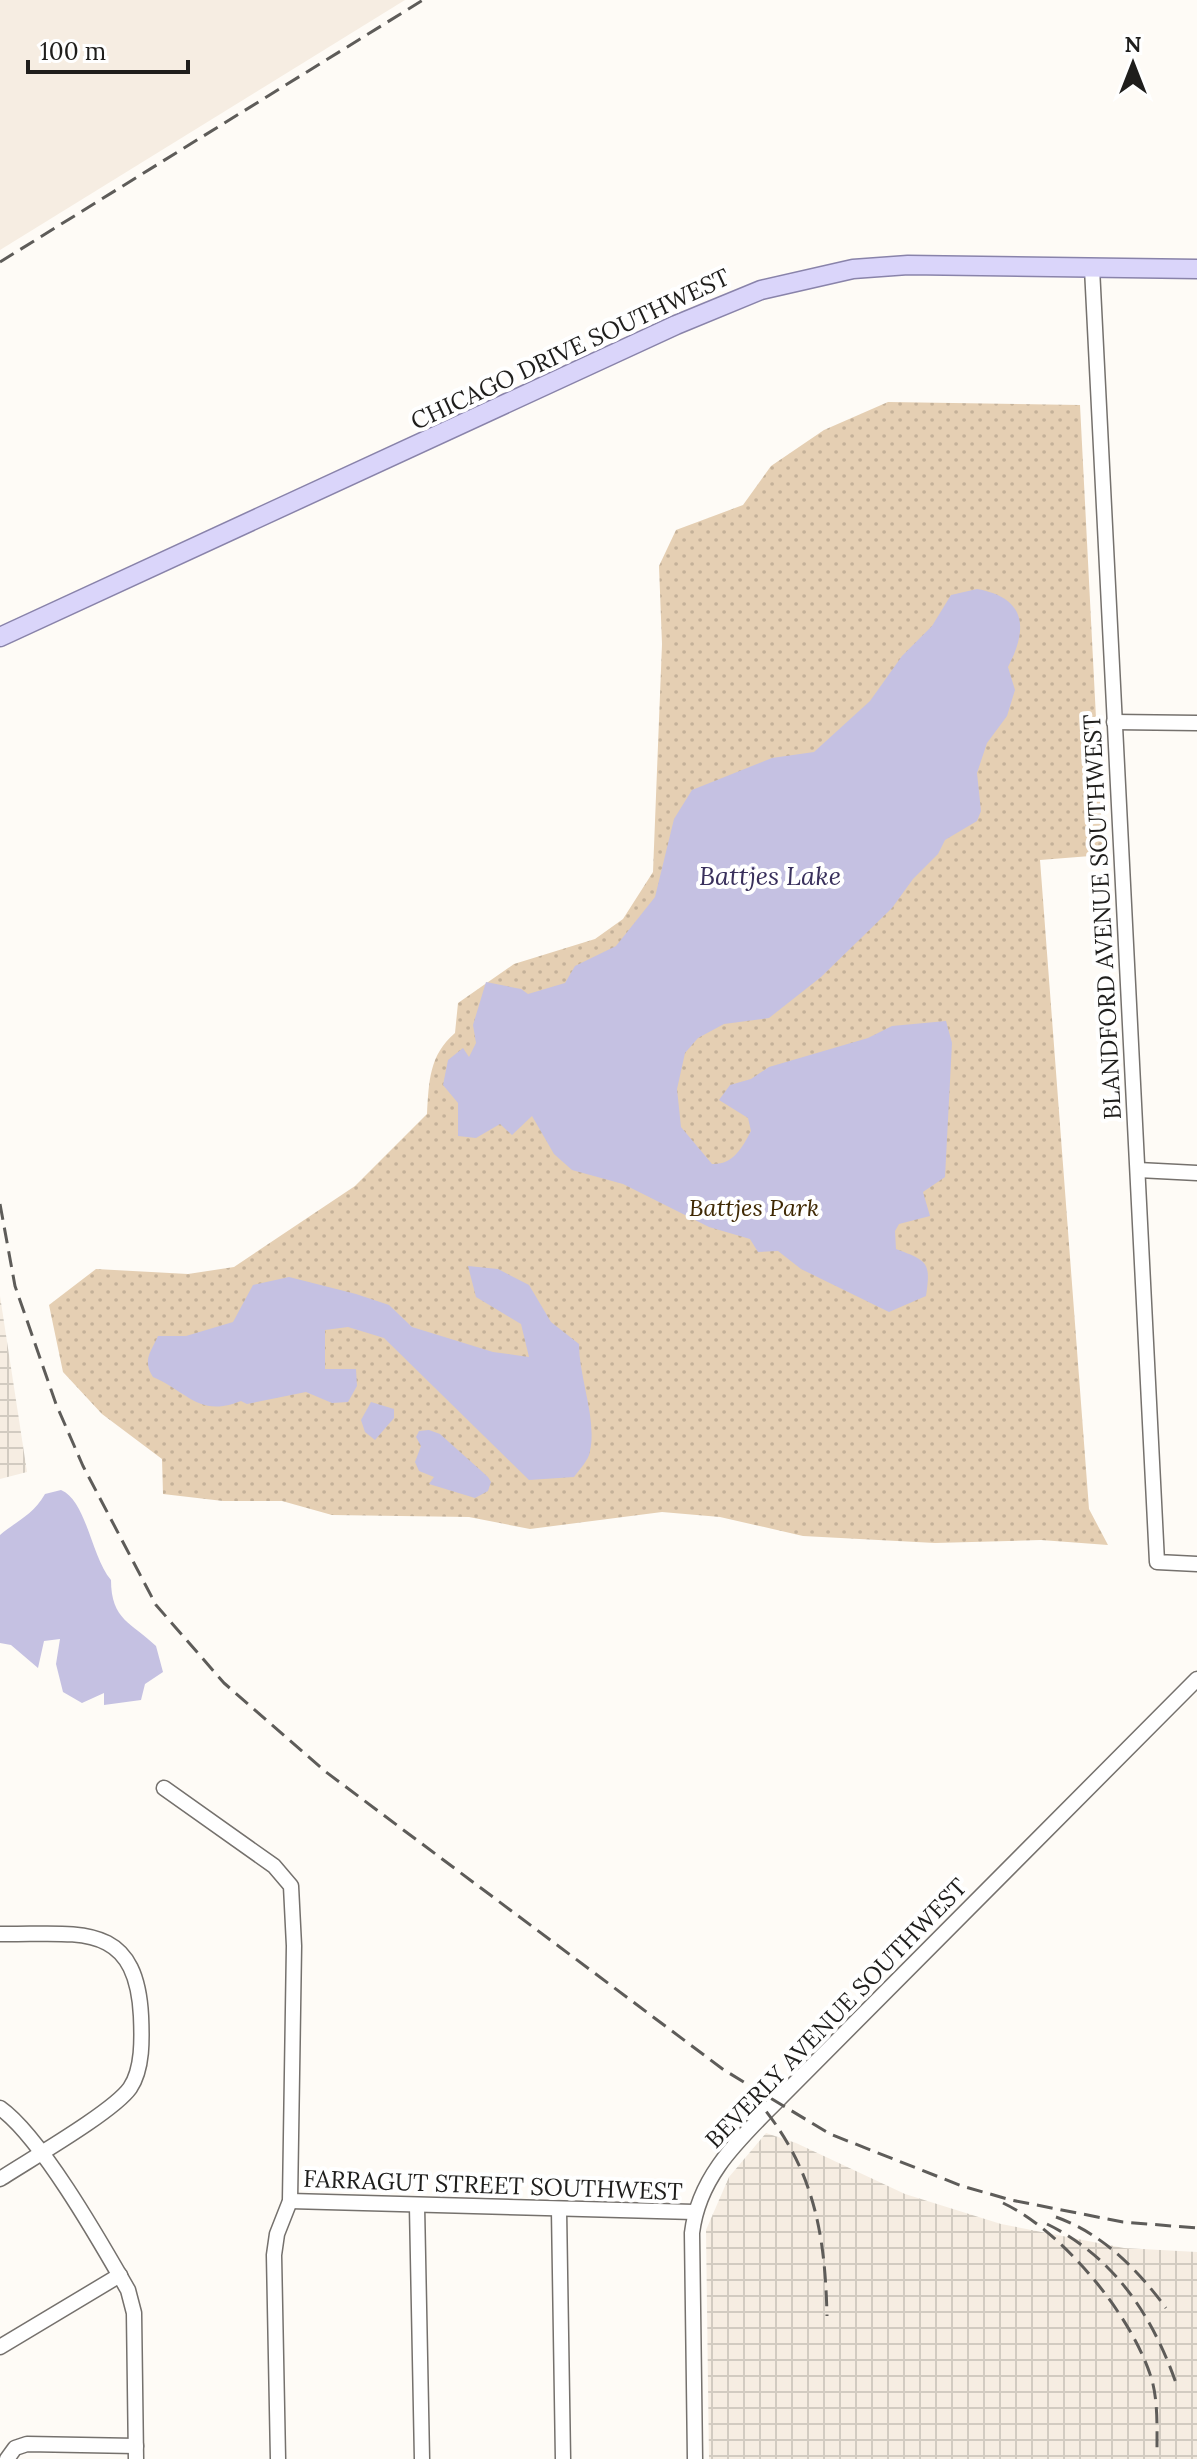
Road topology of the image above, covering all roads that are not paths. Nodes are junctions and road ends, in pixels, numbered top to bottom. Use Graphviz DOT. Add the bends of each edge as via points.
graph roads {
  1 [pos="1092,268"];
  2 [pos="1197,269"];
  3 [pos="0,637"];
  4 [pos="1114,722"];
  5 [pos="1197,723"];
  6 [pos="1138,1170"];
  7 [pos="1197,1173"];
  8 [pos="1197,1564"];
  9 [pos="1197,1679"];
  10 [pos="164,1788"];
  11 [pos="0,1934"];
  12 [pos="0,2108"];
  13 [pos="41,2152"];
  14 [pos="0,2179"];
  15 [pos="290,2201"];
  16 [pos="417,2206"];
  17 [pos="559,2210"];
  18 [pos="694,2212"];
  19 [pos="120,2275"];
  20 [pos="0,2347"];
  21 [pos="136,2452"];
  22 [pos="7,2459"];
  23 [pos="278,2459"];
  24 [pos="422,2459"];
  25 [pos="563,2459"];
  26 [pos="695,2459"];
  1 -- 2 [label="main road, CHICAGO DRIVE SOUTHWEST"];
  1 -- 3 [label="main road, CHICAGO DRIVE SOUTHWEST" via="887,266 761,290"];
  1 -- 4 [label="street, BLANDFORD AVENUE SOUTHWEST"];
  4 -- 5 [label="street"];
  4 -- 6 [label="street, BLANDFORD AVENUE SOUTHWEST"];
  6 -- 7 [label="street"];
  6 -- 8 [label="street, BLANDFORD AVENUE SOUTHWEST" via="1157,1562"];
  9 -- 18 [label="street, BEVERLY AVENUE SOUTHWEST" via="733,2146 716,2166"];
  10 -- 15 [label="street" via="274,1866 293,1899"];
  11 -- 13 [label="street" via="98,1939 120,1949 139,1981 139,2063 131,2087"];
  12 -- 13 [label="street"];
  13 -- 14 [label="street"];
  13 -- 19 [label="street"];
  15 -- 16 [label="street, FARRAGUT STREET SOUTHWEST"];
  15 -- 23 [label="street" via="274,2255"];
  16 -- 17 [label="street, FARRAGUT STREET SOUTHWEST"];
  16 -- 24 [label="street"];
  17 -- 18 [label="street, FARRAGUT STREET SOUTHWEST"];
  17 -- 25 [label="street"];
  18 -- 26 [label="street, BEVERLY AVENUE SOUTHWEST"];
  19 -- 20 [label="street"];
  19 -- 21 [label="street" via="134,2313"];
  21 -- 22 [label="street" via="27,2444"];
}
